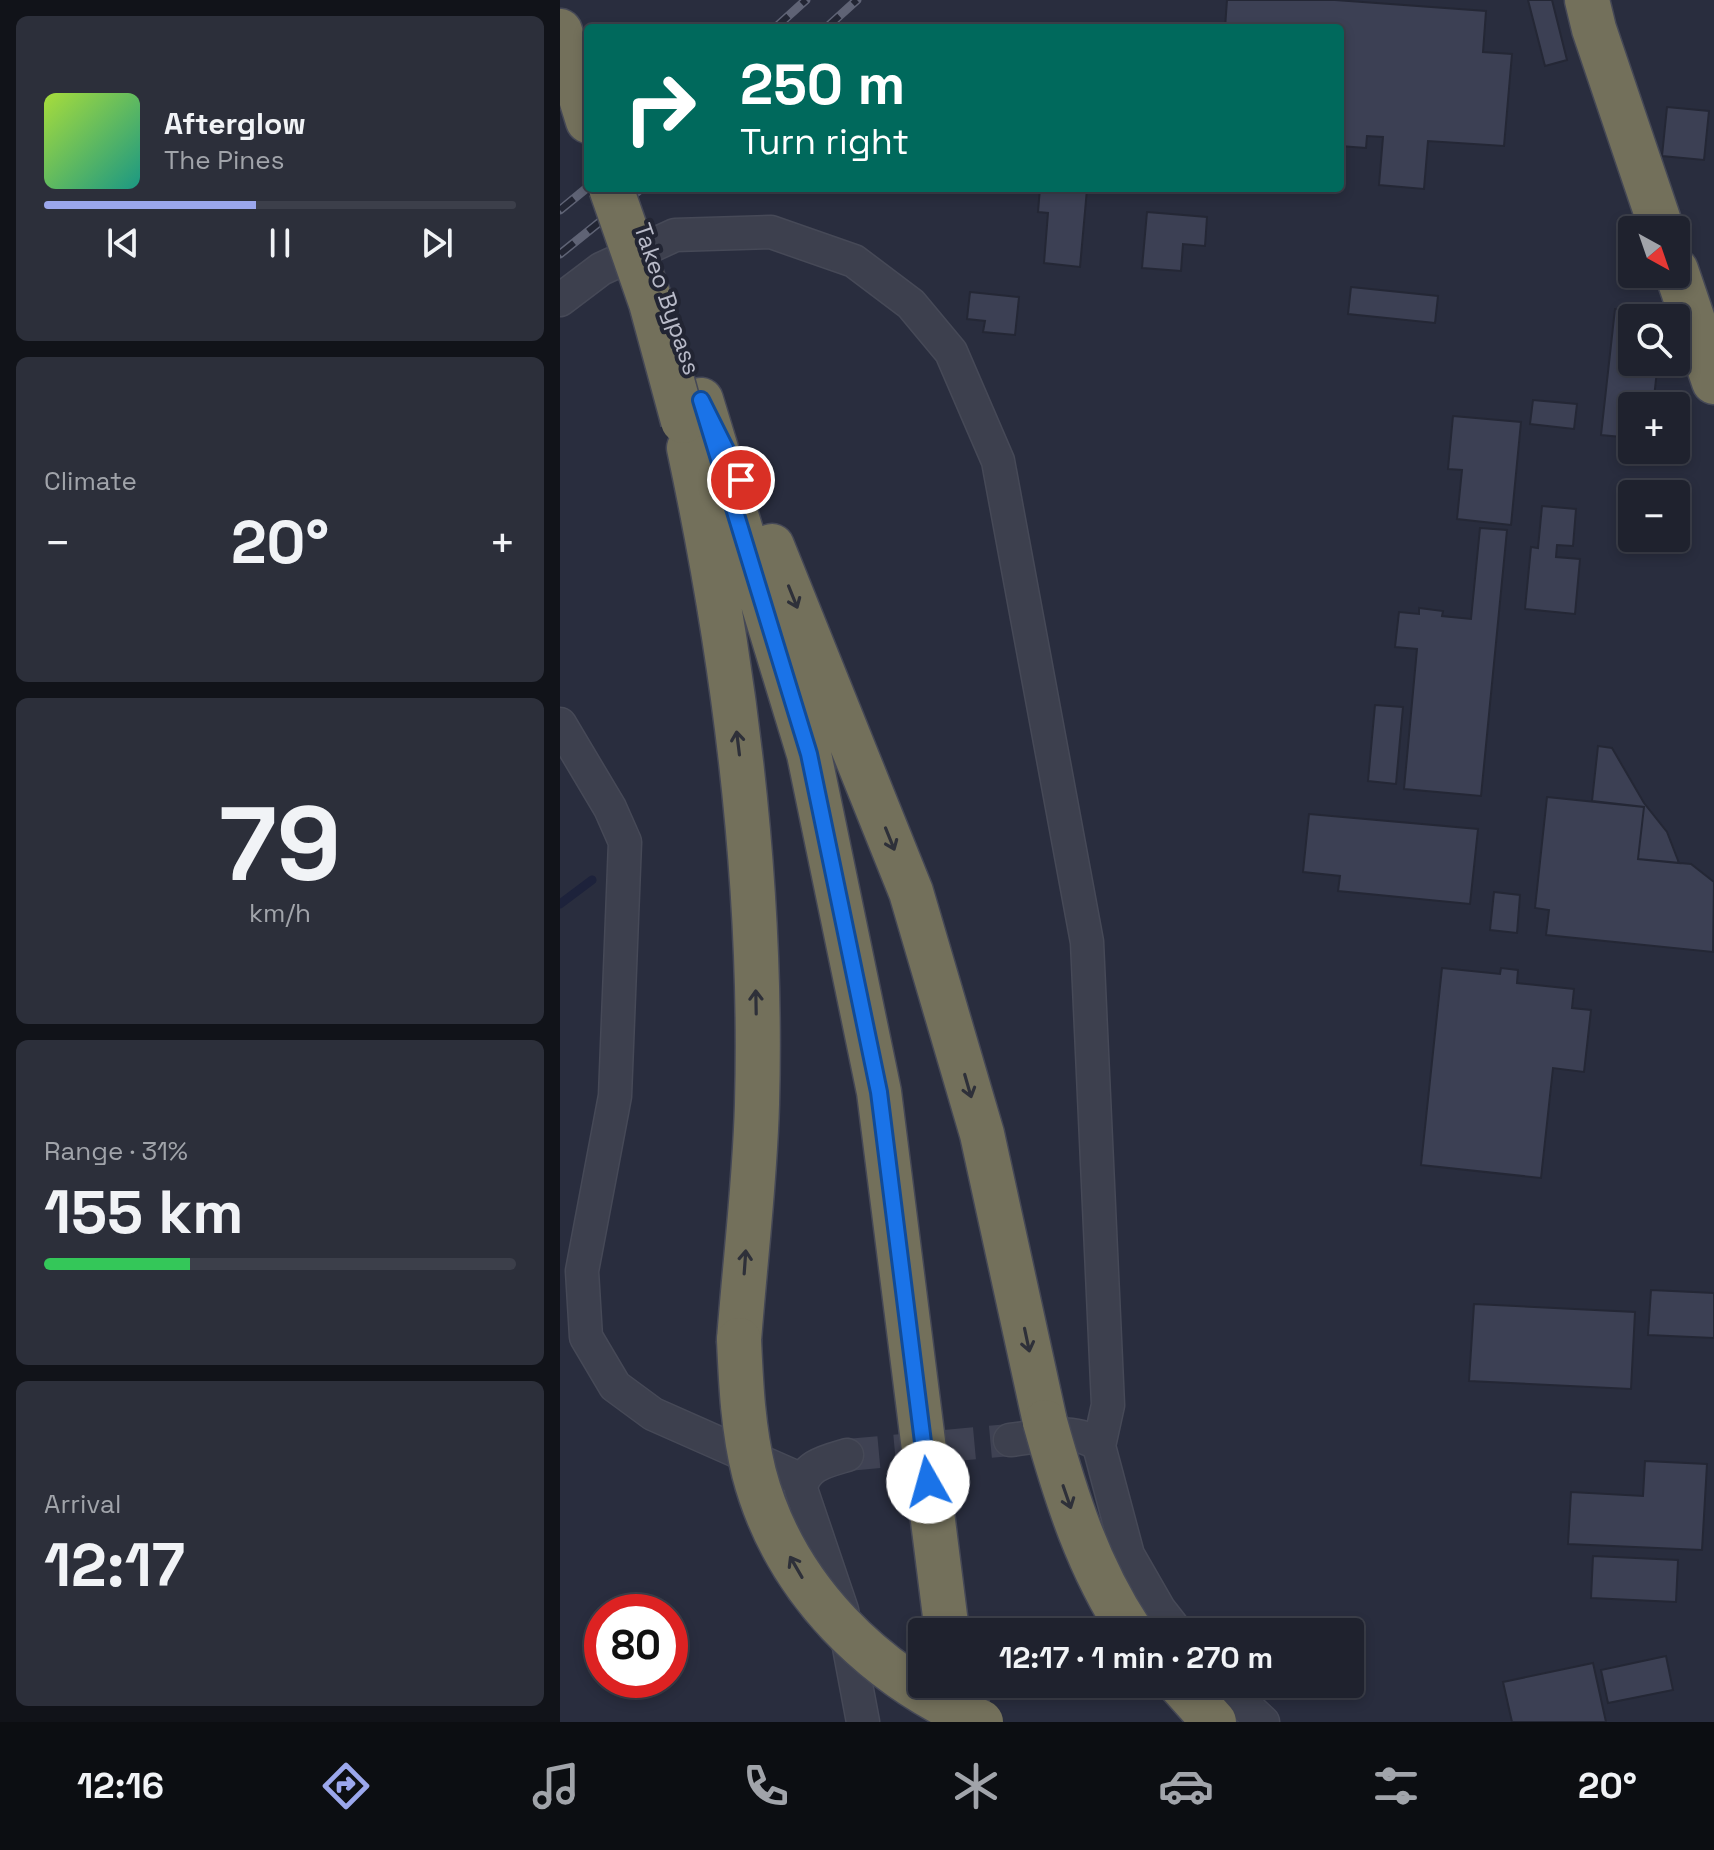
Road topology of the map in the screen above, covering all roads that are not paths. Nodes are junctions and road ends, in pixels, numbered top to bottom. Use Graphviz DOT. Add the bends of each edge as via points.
graph roads {
  1 [pos="562,0"];
  2 [pos="1587,0"];
  3 [pos="560,31"];
  4 [pos="584,61"];
  5 [pos="584,108"];
  6 [pos="612,192"];
  7 [pos="630,192"];
  8 [pos="1657,216"];
  9 [pos="1682,288"];
  10 [pos="560,300"];
  11 [pos="1714,382"];
  12 [pos="692,410"];
  13 [pos="560,724"];
  14 [pos="1028,1431"];
  15 [pos="1099,1446"];
  16 [pos="847,1455"];
  17 [pos="802,1480"];
  18 [pos="945,1618"];
  19 [pos="1122,1618"];
  20 [pos="1166,1618"];
  21 [pos="954,1698"];
  22 [pos="1193,1698"];
  23 [pos="1237,1698"];
  24 [pos="863,1722"];
  25 [pos="955,1722"];
  26 [pos="981,1722"];
  27 [pos="1214,1722"];
  28 [pos="1263,1722"];
  1 -- 4 [label="highway"];
  2 -- 8 [label="highway"];
  3 -- 5 [label="highway"];
  6 -- 12 [label="highway, bridge"];
  7 -- 12 [label="highway, Takeo Bypass"];
  9 -- 11 [label="highway"];
  10 -- 15 [label="street" via="601,269 675,235 771,232 854,261 911,304 951,352 998,461 1087,942 1108,1405"];
  12 -- 14 [label="highway, one-way" via="767,533 911,892 982,1134"];
  12 -- 18 [label="highway, Takeo Bypass" via="809,754 879,1092"];
  26 -- 12 [label="highway, one-way, bridge" via="923,1694 841,1627 807,1585 777,1533 755,1475 743,1416 739,1340 757,1105 749,834"];
  13 -- 17 [label="street" via="625,842 615,1096 582,1271 586,1337 615,1386 653,1414"];
  14 -- 15 [label="street" via="1074,1434"];
  14 -- 19 [label="highway, one-way, bridge"];
  15 -- 20 [label="street" via="1128,1555"];
  16 -- 17 [label="street" via="821,1462"];
  17 -- 24 [label="street" via="842,1610"];
  21 -- 25 [label="highway"];
  22 -- 27 [label="highway"];
  23 -- 28 [label="street"];
}
